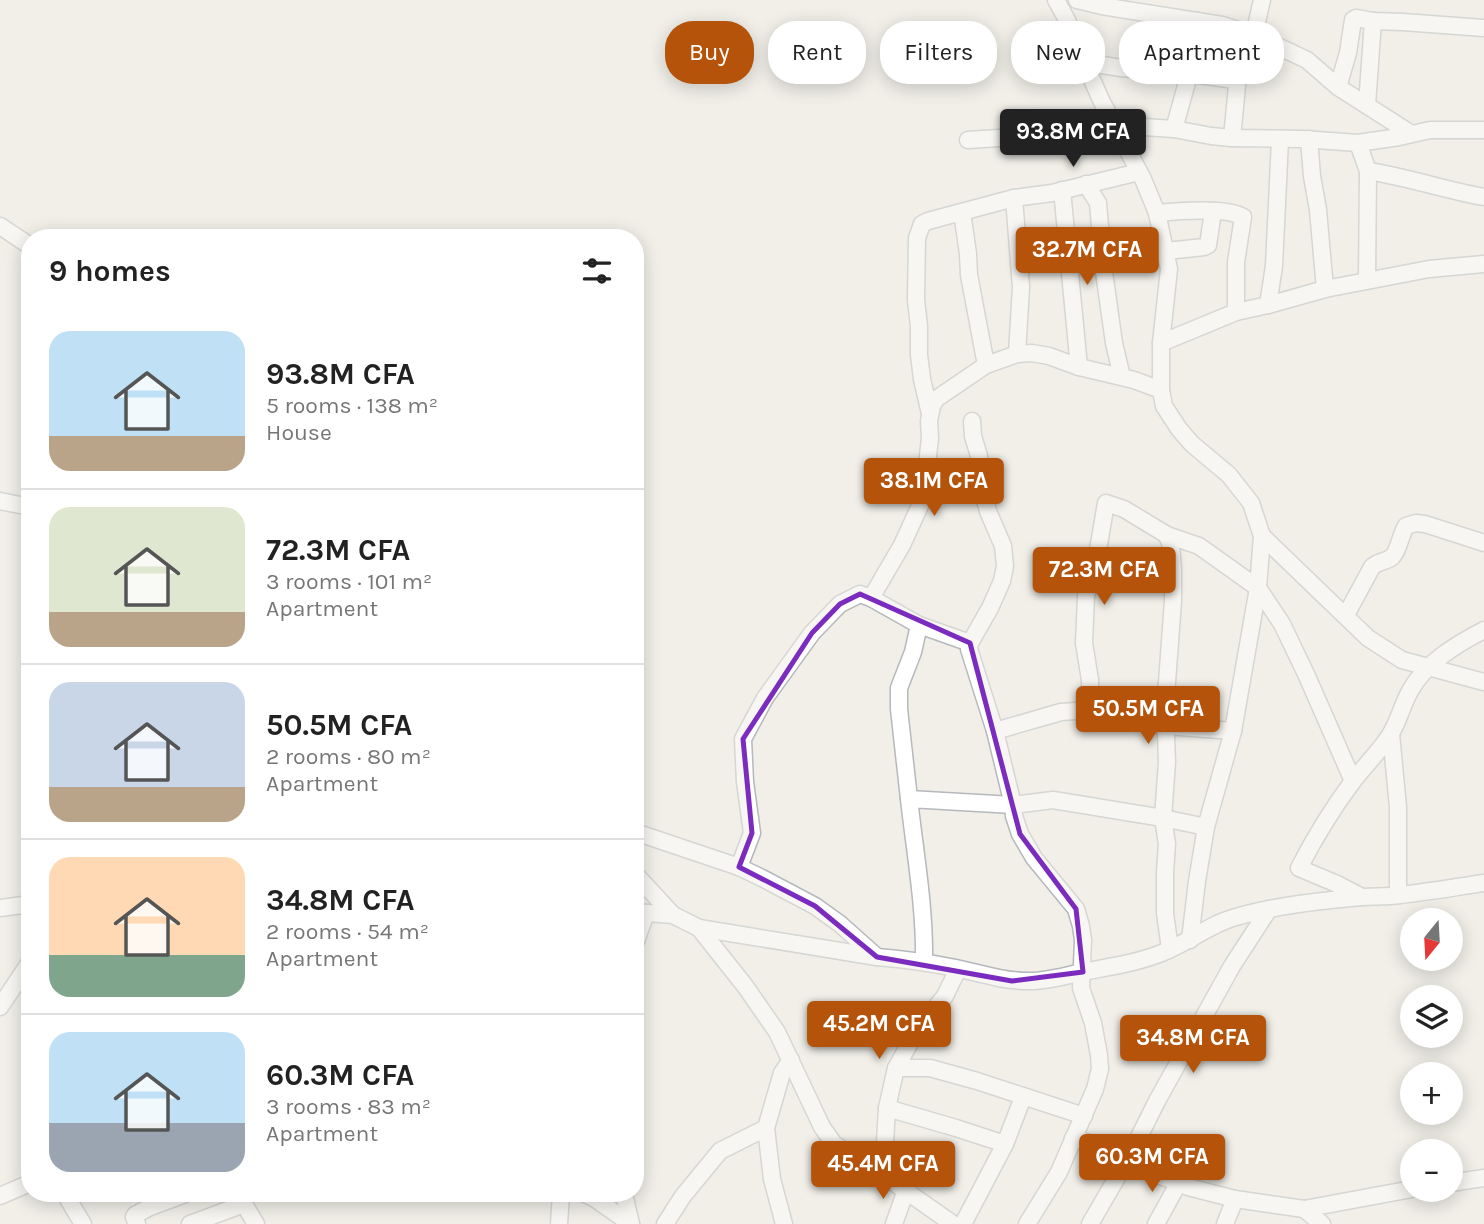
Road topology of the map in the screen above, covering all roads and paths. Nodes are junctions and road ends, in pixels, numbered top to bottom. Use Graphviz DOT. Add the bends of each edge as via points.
graph roads {
  1 [pos="1056,0"];
  2 [pos="1077,0"];
  3 [pos="1262,0"];
  4 [pos="1067,21"];
  5 [pos="1199,21"];
  6 [pos="1257,21"];
  7 [pos="1373,21"];
  8 [pos="1484,29"];
  9 [pos="1284,49"];
  10 [pos="1094,84"];
  11 [pos="1186,84"];
  12 [pos="1237,84"];
  13 [pos="1338,88"];
  14 [pos="1367,105"];
  15 [pos="1112,121"];
  16 [pos="1174,129"];
  17 [pos="1484,130"];
  18 [pos="1410,134"];
  19 [pos="1232,138"];
  20 [pos="1309,139"];
  21 [pos="968,140"];
  22 [pos="1280,140"];
  23 [pos="1358,143"];
  24 [pos="1368,171"];
  25 [pos="1139,172"];
  26 [pos="1086,184"];
  27 [pos="1062,190"];
  28 [pos="1484,197"];
  29 [pos="1014,198"];
  30 [pos="962,212"];
  31 [pos="1213,212"];
  32 [pos="1157,214"];
  33 [pos="0,226"];
  34 [pos="21,241"];
  35 [pos="1166,251"];
  36 [pos="1484,264"];
  37 [pos="1367,280"];
  38 [pos="1325,289"];
  39 [pos="1268,306"];
  40 [pos="1236,312"];
  41 [pos="1161,342"];
  42 [pos="1017,354"];
  43 [pos="986,365"];
  44 [pos="1079,367"];
  45 [pos="1122,377"];
  46 [pos="1161,390"];
  47 [pos="930,414"];
  48 [pos="972,421"];
  49 [pos="0,501"];
  50 [pos="21,505"];
  51 [pos="1167,535"];
  52 [pos="1262,536"];
  53 [pos="1484,543"];
  54 [pos="1258,588"];
  55 [pos="871,598"];
  56 [pos="1346,615"];
  57 [pos="919,625"];
  58 [pos="1484,629"];
  59 [pos="970,643"];
  60 [pos="1429,666"];
  61 [pos="1484,682"];
  62 [pos="1091,710"];
  63 [pos="1165,726"];
  64 [pos="995,731"];
  65 [pos="1233,731"];
  66 [pos="1391,734"];
  67 [pos="1353,781"];
  68 [pos="909,799"];
  69 [pos="1013,805"];
  70 [pos="1163,818"];
  71 [pos="1206,827"];
  72 [pos="644,835"];
  73 [pos="739,867"];
  74 [pos="1484,883"];
  75 [pos="644,884"];
  76 [pos="1398,895"];
  77 [pos="1362,897"];
  78 [pos="21,905"];
  79 [pos="0,908"];
  80 [pos="1269,909"];
  81 [pos="644,913"];
  82 [pos="673,915"];
  83 [pos="699,928"];
  84 [pos="1190,940"];
  85 [pos="1170,949"];
  86 [pos="877,957"];
  87 [pos="924,962"];
  88 [pos="958,968"];
  89 [pos="1083,972"];
  90 [pos="21,976"];
  91 [pos="0,1007"];
  92 [pos="790,1060"];
  93 [pos="896,1068"];
  94 [pos="1024,1097"];
  95 [pos="887,1108"];
  96 [pos="1084,1116"];
  97 [pos="766,1128"];
  98 [pos="1073,1138"];
  99 [pos="1005,1144"];
  100 [pos="1130,1155"];
  101 [pos="886,1177"];
  102 [pos="1484,1178"];
  103 [pos="1463,1181"];
  104 [pos="1179,1182"];
  105 [pos="21,1187"];
  106 [pos="906,1190"];
  107 [pos="1400,1191"];
  108 [pos="0,1196"];
  109 [pos="1235,1199"];
  110 [pos="70,1202"];
  111 [pos="162,1202"];
  112 [pos="232,1202"];
  113 [pos="240,1202"];
  114 [pos="560,1202"];
  115 [pos="600,1202"];
  116 [pos="626,1202"];
  117 [pos="1304,1209"];
  118 [pos="937,1218"];
  119 [pos="83,1224"];
  120 [pos="137,1224"];
  121 [pos="192,1224"];
  122 [pos="256,1224"];
  123 [pos="559,1224"];
  124 [pos="665,1224"];
  125 [pos="783,1224"];
  126 [pos="894,1224"];
  127 [pos="953,1224"];
  128 [pos="963,1224"];
  129 [pos="1027,1224"];
  130 [pos="1090,1224"];
  131 [pos="1156,1224"];
  132 [pos="1225,1224"];
  133 [pos="1322,1224"];
  1 -- 4 [label="street"];
  2 -- 5 [label="street"];
  3 -- 6 [label="street"];
  7 -- 8 [label="street"];
  7 -- 13 [label="street" via="1353,20"];
  7 -- 14 [label="street"];
  9 -- 13 [label="street" via="1307,60"];
  10 -- 15 [label="street"];
  11 -- 16 [label="street"];
  12 -- 19 [label="street"];
  13 -- 14 [label="street"];
  14 -- 18 [label="street"];
  15 -- 16 [label="street"];
  15 -- 21 [label="street"];
  15 -- 25 [label="street"];
  16 -- 19 [label="street"];
  17 -- 18 [label="street"];
  18 -- 23 [label="street"];
  19 -- 22 [label="street"];
  20 -- 22 [label="street"];
  20 -- 23 [label="street"];
  20 -- 38 [label="street"];
  22 -- 39 [label="street"];
  23 -- 24 [label="street"];
  24 -- 28 [label="street"];
  24 -- 37 [label="street"];
  25 -- 26 [label="street"];
  25 -- 32 [label="street"];
  26 -- 27 [label="street"];
  26 -- 45 [label="street" via="1098,203"];
  27 -- 29 [label="street"];
  27 -- 44 [label="street"];
  29 -- 30 [label="street"];
  29 -- 42 [label="street" via="1021,287"];
  30 -- 43 [label="street"];
  30 -- 47 [label="street" via="922,224 917,238 919,355"];
  31 -- 32 [label="street"];
  31 -- 35 [label="street" via="1208,245"];
  31 -- 40 [label="street" via="1243,217 1236,262"];
  32 -- 35 [label="street"];
  33 -- 34 [label="street"];
  35 -- 41 [label="street" via="1169,269"];
  36 -- 37 [label="street"];
  37 -- 38 [label="street"];
  38 -- 39 [label="street"];
  39 -- 40 [label="street"];
  40 -- 41 [label="street"];
  41 -- 46 [label="street"];
  42 -- 43 [label="street"];
  42 -- 44 [label="street" via="1049,356"];
  43 -- 47 [label="street" via="936,399"];
  44 -- 45 [label="street"];
  45 -- 46 [label="street"];
  46 -- 52 [label="street" via="1164,406 1179,429 1229,475 1251,503"];
  47 -- 55 [label="street" via="923,499"];
  48 -- 59 [label="street" via="981,486 1003,546 1005,566 994,599"];
  49 -- 50 [label="street"];
  51 -- 54 [label="street" via="1199,546"];
  51 -- 62 [label="street" via="1106,503 1086,596 1084,643"];
  51 -- 63 [label="street" via="1173,601"];
  52 -- 54 [label="street"];
  52 -- 56 [label="street"];
  53 -- 56 [label="street" via="1425,524 1406,526 1395,555 1372,567"];
  54 -- 65 [label="street"];
  54 -- 67 [label="street" via="1307,674"];
  55 -- 57 [label="street"];
  55 -- 73 [label="street" via="860,594 839,604 812,633 765,698 743,738 752,833"];
  56 -- 60 [label="street" via="1384,650"];
  57 -- 59 [label="street"];
  57 -- 68 [label="street" via="899,688"];
  58 -- 60 [label="street"];
  59 -- 64 [label="street"];
  60 -- 61 [label="street"];
  60 -- 66 [label="street" via="1408,694"];
  62 -- 63 [label="street"];
  62 -- 64 [label="street" via="1061,712"];
  63 -- 65 [label="street"];
  63 -- 70 [label="street"];
  64 -- 69 [label="street"];
  65 -- 71 [label="street"];
  66 -- 67 [label="street"];
  66 -- 76 [label="street" via="1398,807"];
  67 -- 77 [label="street" via="1298,868"];
  68 -- 69 [label="street"];
  68 -- 87 [label="street" via="925,929"];
  69 -- 70 [label="street" via="1053,800"];
  69 -- 89 [label="street" via="1020,834 1034,858 1076,909 1082,926"];
  70 -- 71 [label="street"];
  70 -- 85 [label="street"];
  71 -- 84 [label="street"];
  72 -- 73 [label="street"];
  73 -- 86 [label="street" via="815,906"];
  74 -- 76 [label="street"];
  75 -- 82 [label="street"];
  76 -- 77 [label="street"];
  77 -- 80 [label="street"];
  78 -- 79 [label="street"];
  80 -- 84 [label="street" via="1233,918"];
  80 -- 100 [label="street" via="1226,977"];
  81 -- 82 [label="street"];
  82 -- 83 [label="street"];
  83 -- 86 [label="street"];
  83 -- 92 [label="street" via="777,1032"];
  84 -- 85 [label="street"];
  85 -- 89 [label="street"];
  86 -- 87 [label="street"];
  87 -- 88 [label="street"];
  88 -- 89 [label="street" via="1012,981"];
  88 -- 93 [label="street" via="945,996 917,1030"];
  89 -- 96 [label="street" via="1081,988 1093,1023 1100,1069"];
  90 -- 91 [label="street"];
  92 -- 97 [label="street"];
  92 -- 101 [label="street" via="834,1144"];
  93 -- 94 [label="street" via="930,1068"];
  93 -- 95 [label="street"];
  94 -- 96 [label="street"];
  94 -- 99 [label="street"];
  95 -- 99 [label="street"];
  95 -- 101 [label="street"];
  96 -- 98 [label="street"];
  97 -- 124 [label="street" via="720,1151"];
  97 -- 125 [label="street"];
  98 -- 100 [label="street"];
  98 -- 129 [label="street" via="1059,1172"];
  99 -- 128 [label="street"];
  100 -- 104 [label="street" via="1160,1176"];
  100 -- 130 [label="street"];
  101 -- 106 [label="street"];
  102 -- 103 [label="street"];
  104 -- 109 [label="street"];
  104 -- 131 [label="street"];
  105 -- 108 [label="street"];
  106 -- 118 [label="street"];
  106 -- 126 [label="street"];
  107 -- 117 [label="street"];
  109 -- 117 [label="street"];
  109 -- 132 [label="street"];
  110 -- 119 [label="street"];
  111 -- 120 [label="street" via="135,1214"];
  112 -- 121 [label="street"];
  113 -- 122 [label="street"];
  114 -- 123 [label="street"];
  115 -- 116 [label="street" via="631,1224"];
  117 -- 133 [label="street"];
  118 -- 127 [label="street"];
}
